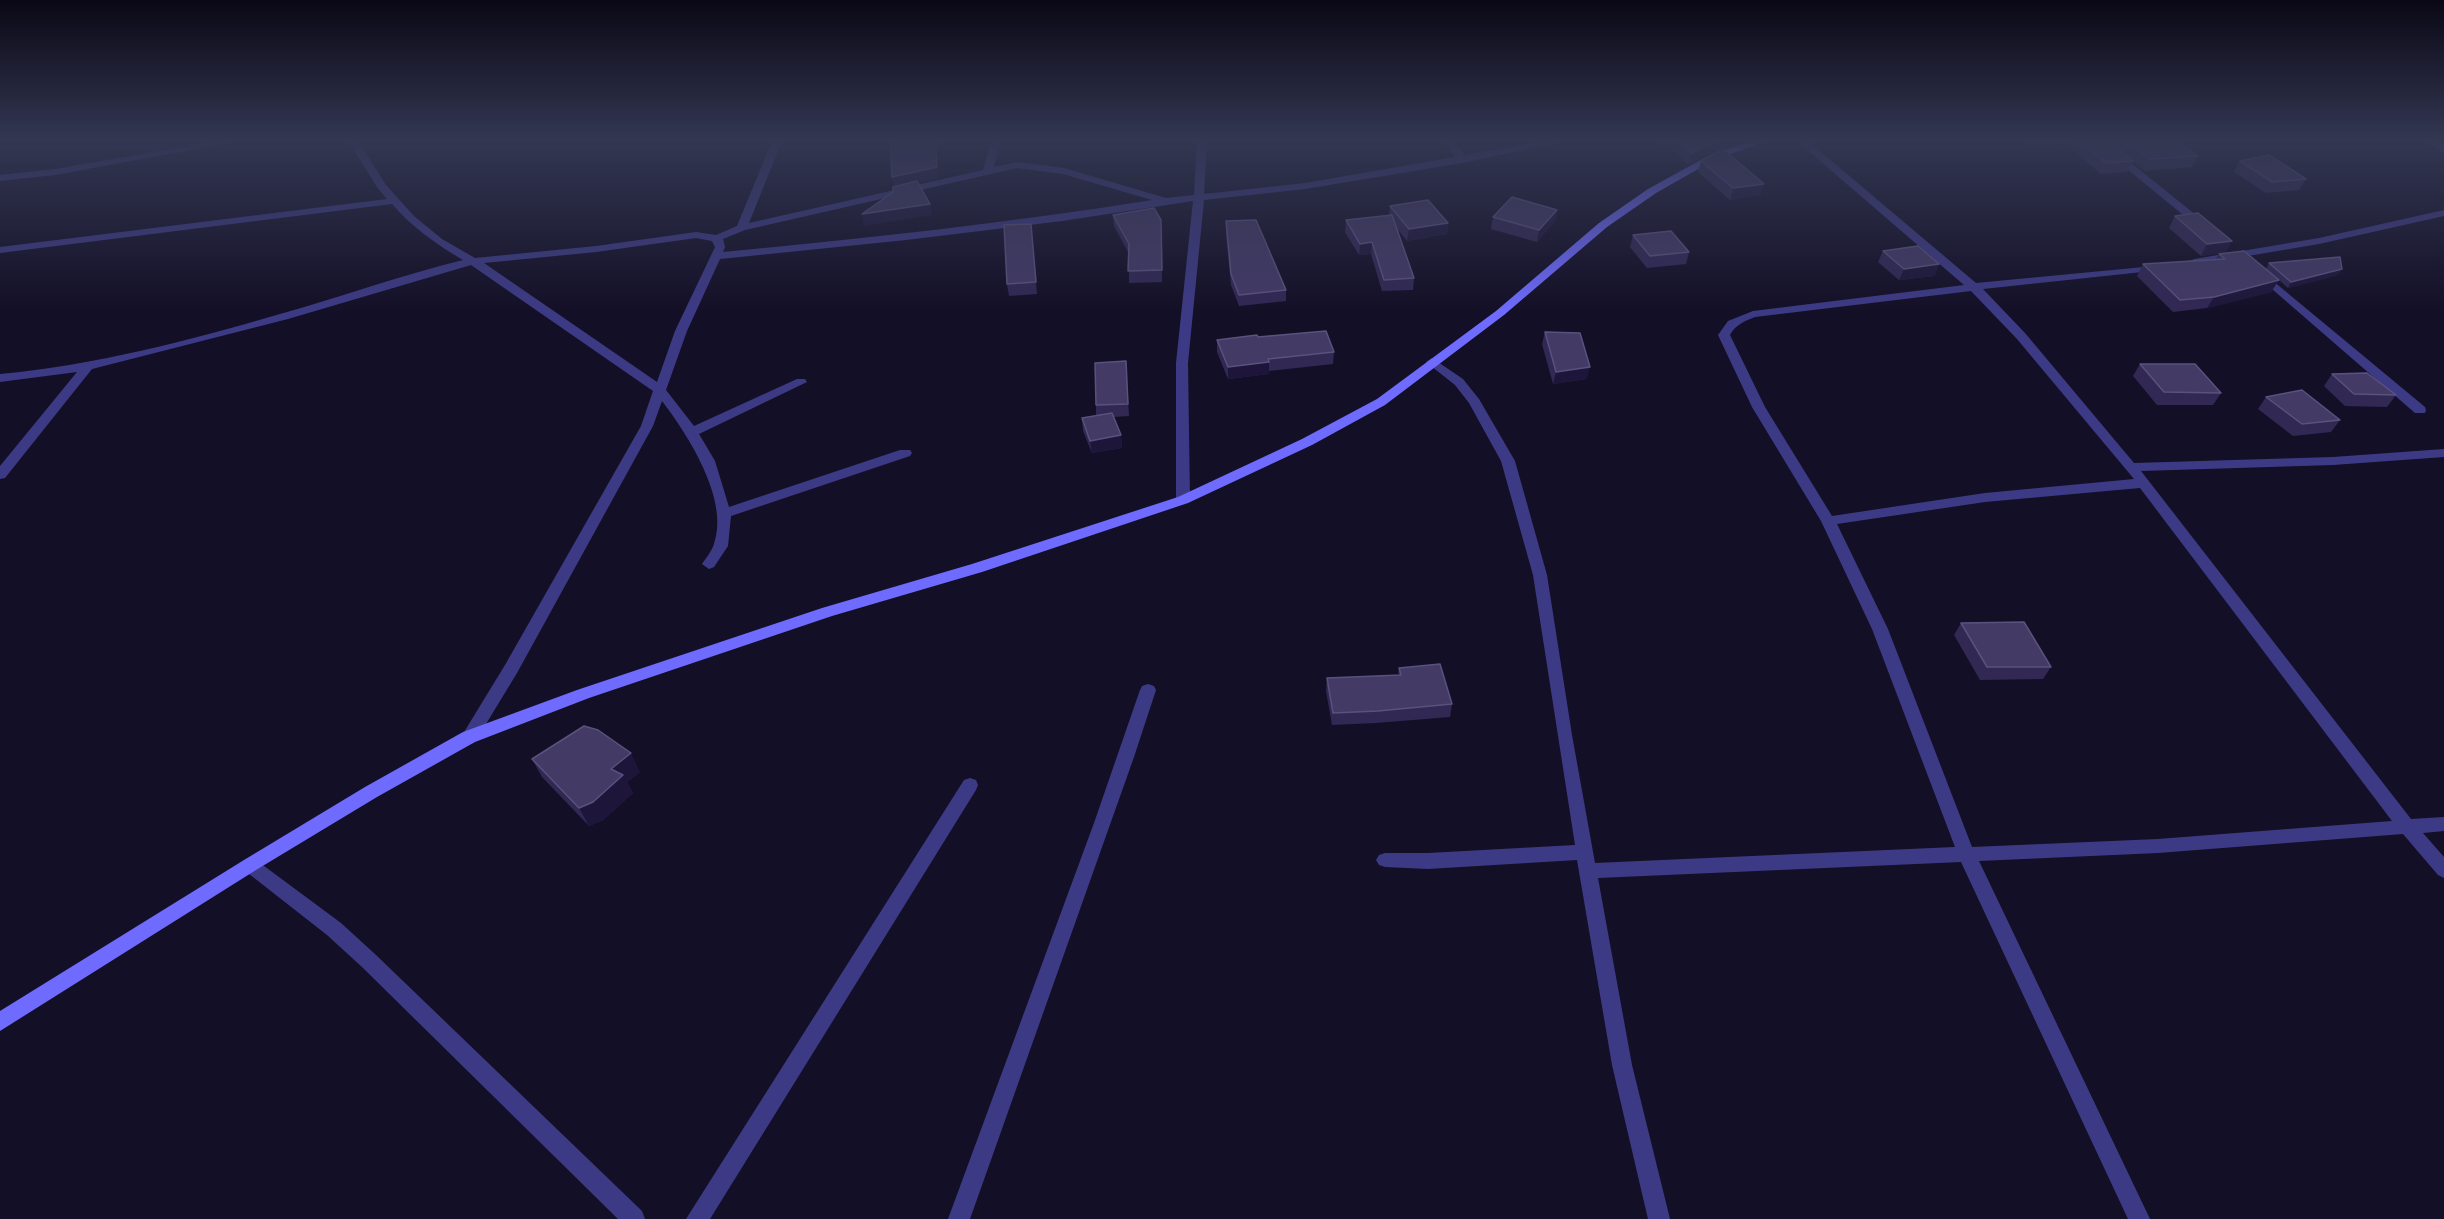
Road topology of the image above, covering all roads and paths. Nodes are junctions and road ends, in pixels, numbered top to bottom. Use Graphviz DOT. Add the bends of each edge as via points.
graph roads {
  1 [pos="392,198"];
  2 [pos="754,198"];
  3 [pos="872,198"];
  4 [pos="1156,198"];
  5 [pos="1199,198"];
  6 [pos="1642,198"];
  7 [pos="1869,198"];
  8 [pos="2168,198"];
  9 [pos="395,201"];
  10 [pos="1167,201"];
  11 [pos="2444,213"];
  12 [pos="742,228"];
  13 [pos="2213,235"];
  14 [pos="717,238"];
  15 [pos="0,250"];
  16 [pos="2235,253"];
  17 [pos="716,256"];
  18 [pos="473,261"];
  19 [pos="1974,287"];
  20 [pos="1432,362"];
  21 [pos="87,367"];
  22 [pos="0,378"];
  23 [pos="801,382"];
  24 [pos="660,390"];
  25 [pos="2420,410"];
  26 [pos="692,432"];
  27 [pos="904,453"];
  28 [pos="2444,453"];
  29 [pos="2130,467"];
  30 [pos="0,475"];
  31 [pos="2144,483"];
  32 [pos="1183,500"];
  33 [pos="724,514"];
  34 [pos="1828,521"];
  35 [pos="709,564"];
  36 [pos="1148,690"];
  37 [pos="469,737"];
  38 [pos="970,785"];
  39 [pos="2444,824"];
  40 [pos="2407,827"];
  41 [pos="1585,852"];
  42 [pos="1966,853"];
  43 [pos="1385,860"];
  44 [pos="250,865"];
  45 [pos="2444,870"];
  46 [pos="1590,871"];
  47 [pos="0,1022"];
  48 [pos="634,1219"];
  49 [pos="697,1219"];
  50 [pos="958,1219"];
  51 [pos="1659,1219"];
  52 [pos="2139,1219"];
  1 -- 9 [label="street"];
  2 -- 12 [label="street"];
  3 -- 12 [label="street"];
  4 -- 10 [label="street"];
  5 -- 10 [label="street"];
  5 -- 32 [label="street" via="1182,363"];
  6 -- 20 [label="main road" via="1603,225 1500,313"];
  7 -- 19 [label="street"];
  8 -- 13 [label="street"];
  9 -- 15 [label="street"];
  9 -- 18 [label="street" via="438,241"];
  10 -- 17 [label="street" via="1062,218"];
  11 -- 16 [label="street" via="2363,232"];
  12 -- 14 [label="street"];
  14 -- 17 [label="street" via="720,242"];
  14 -- 18 [label="street" via="696,235"];
  16 -- 19 [label="street" via="2072,278"];
  16 -- 25 [label="street"];
  17 -- 24 [label="street" via="681,331"];
  18 -- 21 [label="street" via="285,317"];
  18 -- 24 [label="street"];
  19 -- 29 [label="street" via="2021,336"];
  19 -- 34 [label="street" via="1753,314 1727,327 1724,335 1730,350"];
  20 -- 32 [label="main road" via="1381,402 1307,442"];
  20 -- 41 [label="street" via="1459,382 1475,402 1508,461 1540,575"];
  21 -- 22 [label="street"];
  21 -- 30 [label="street"];
  23 -- 26 [label="street"];
  24 -- 26 [label="street"];
  24 -- 37 [label="street" via="647,426 603,507"];
  26 -- 33 [label="street" via="708,461"];
  27 -- 33 [label="street"];
  28 -- 29 [label="street" via="2333,461"];
  29 -- 31 [label="street"];
  31 -- 34 [label="street" via="2022,492"];
  31 -- 40 [label="street"];
  32 -- 37 [label="main road" via="977,568 827,612 583,694"];
  33 -- 35 [label="street" via="721,546"];
  34 -- 42 [label="street" via="1880,629"];
  36 -- 50 [label="street" via="1111,805"];
  37 -- 44 [label="main road"];
  38 -- 49 [label="street"];
  39 -- 40 [label="street"];
  40 -- 42 [label="street" via="2158,846"];
  40 -- 45 [label="street"];
  41 -- 43 [label="street"];
  41 -- 46 [label="street"];
  42 -- 46 [label="street"];
  42 -- 52 [label="street"];
  44 -- 47 [label="main road"];
  44 -- 48 [label="street" via="369,961"];
  46 -- 51 [label="street" via="1622,1065"];
}
